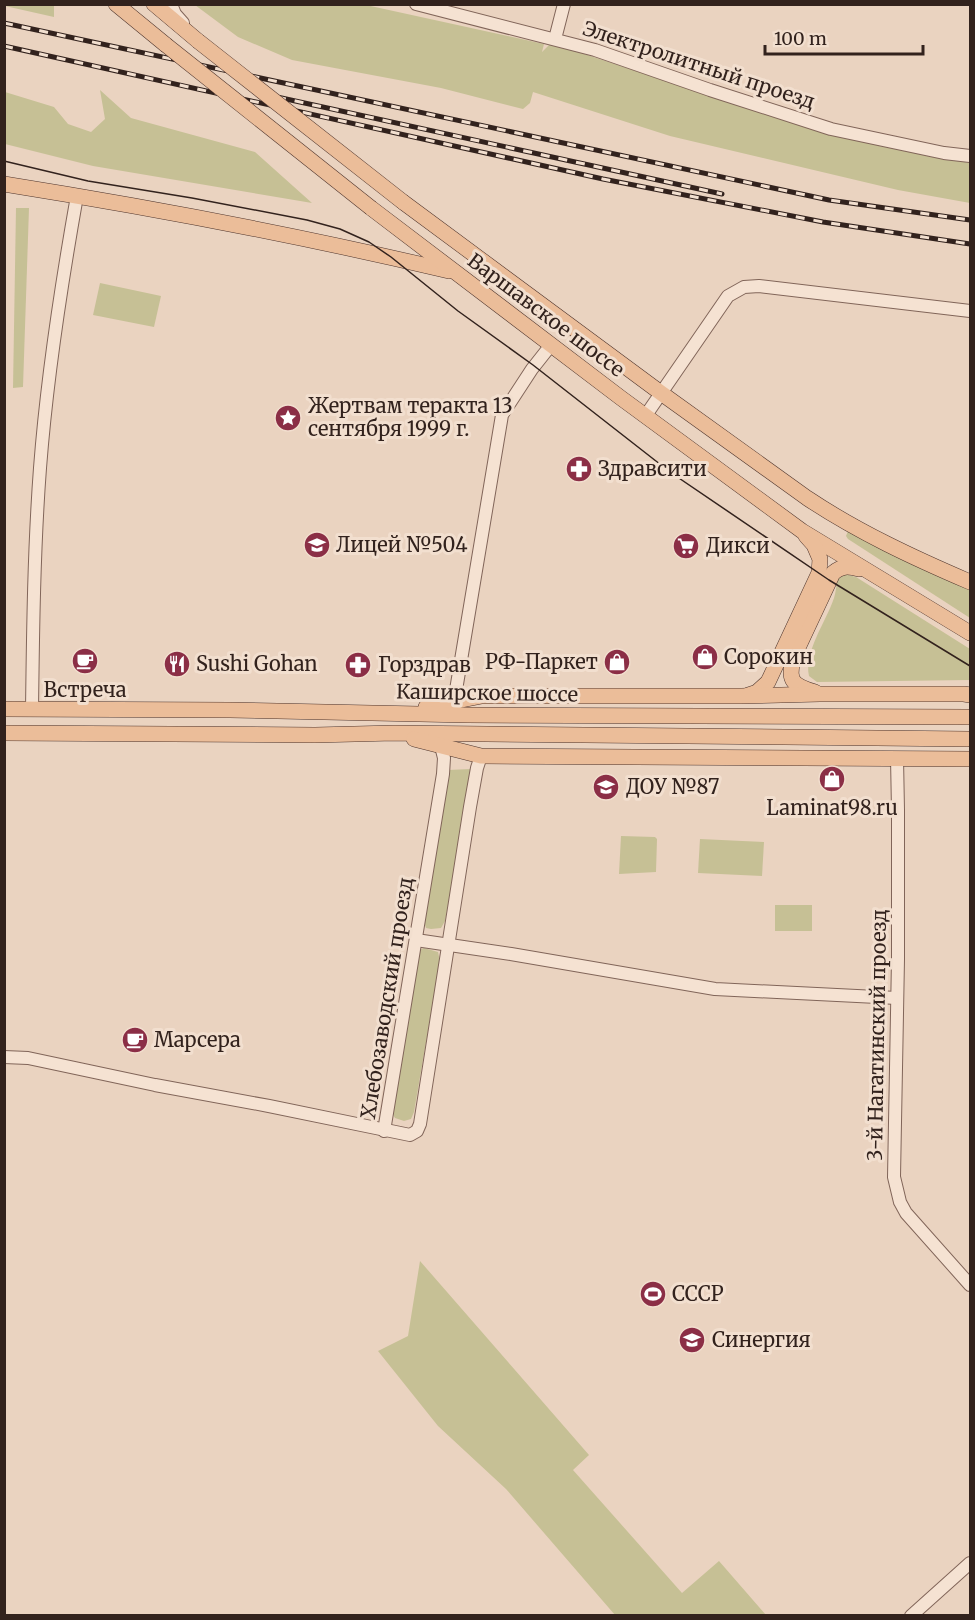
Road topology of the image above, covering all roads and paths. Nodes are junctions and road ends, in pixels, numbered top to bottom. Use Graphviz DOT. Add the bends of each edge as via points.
graph roads {
  1 [pos="116,4"];
  2 [pos="154,4"];
  3 [pos="171,4"];
  4 [pos="416,4"];
  5 [pos="564,4"];
  6 [pos="196,39"];
  7 [pos="555,39"];
  8 [pos="970,156"];
  9 [pos="4,184"];
  10 [pos="77,196"];
  11 [pos="455,273"];
  12 [pos="970,311"];
  13 [pos="551,345"];
  14 [pos="661,393"];
  15 [pos="646,415"];
  16 [pos="802,531"];
  17 [pos="866,571"];
  18 [pos="970,582"];
  19 [pos="970,633"];
  20 [pos="820,694"];
  21 [pos="970,695"];
  22 [pos="741,696"];
  23 [pos="454,702"];
  24 [pos="4,709"];
  25 [pos="32,710"];
  26 [pos="386,713"];
  27 [pos="968,717"];
  28 [pos="4,733"];
  29 [pos="394,733"];
  30 [pos="968,740"];
  31 [pos="441,746"];
  32 [pos="481,756"];
  33 [pos="897,758"];
  34 [pos="970,759"];
  35 [pos="416,940"];
  36 [pos="448,945"];
  37 [pos="897,998"];
  38 [pos="4,1057"];
  39 [pos="384,1131"];
  40 [pos="970,1286"];
  41 [pos="970,1563"];
  42 [pos="911,1616"];
  1 -- 11 [label="main road, Варшавское шоссе, bridge"];
  2 -- 6 [label="main road, Варшавское шоссе"];
  3 -- 6 [label="street"];
  4 -- 7 [label="street, Электролитный проезд"];
  5 -- 7 [label="street"];
  6 -- 14 [label="main road, Варшавское шоссе, bridge" via="403,202"];
  7 -- 8 [label="street, Электролитный проезд" via="831,129"];
  9 -- 10 [label="main road"];
  10 -- 11 [label="main road" via="287,234"];
  10 -- 25 [label="street" via="53,339 40,466"];
  11 -- 13 [label="main road, Варшавское шоссе"];
  12 -- 14 [label="street" via="744,287 728,296"];
  13 -- 15 [label="main road, Варшавское шоссе"];
  13 -- 23 [label="street" via="502,415"];
  14 -- 15 [label="street"];
  14 -- 18 [label="main road, Варшавское шоссе" via="829,513"];
  15 -- 16 [label="main road, Варшавское шоссе"];
  16 -- 17 [label="main road, Варшавское шоссе"];
  16 -- 22 [label="main road" via="820,559 817,580 768,682 757,692"];
  17 -- 19 [label="main road, Варшавское шоссе"];
  17 -- 20 [label="main road" via="848,566 832,573 795,654 790,668 792,680 799,688"];
  20 -- 21 [label="main road"];
  20 -- 22 [label="main road"];
  22 -- 23 [label="main road" via="482,696"];
  23 -- 26 [label="main road"];
  24 -- 25 [label="main road, Каширское шоссе"];
  25 -- 26 [label="main road, Каширское шоссе"];
  26 -- 27 [label="main road, Каширское шоссе"];
  28 -- 29 [label="main road, Каширское шоссе"];
  29 -- 30 [label="main road, Каширское шоссе"];
  29 -- 31 [label="main road"];
  31 -- 32 [label="main road"];
  31 -- 35 [label="street, Хлебозаводский проезд" via="443,774"];
  32 -- 33 [label="main road"];
  32 -- 36 [label="street, Хлебозаводский проезд"];
  33 -- 34 [label="main road"];
  33 -- 37 [label="street, 3-й Нагатинский проезд"];
  35 -- 36 [label="street"];
  35 -- 39 [label="street, Хлебозаводский проезд"];
  36 -- 37 [label="street" via="715,989"];
  36 -- 39 [label="street, Хлебозаводский проезд" via="420,1124 410,1135"];
  37 -- 40 [label="street, 3-й Нагатинский проезд" via="894,1178 900,1202"];
  38 -- 39 [label="street" via="28,1058"];
  41 -- 42 [label="street"];
}
